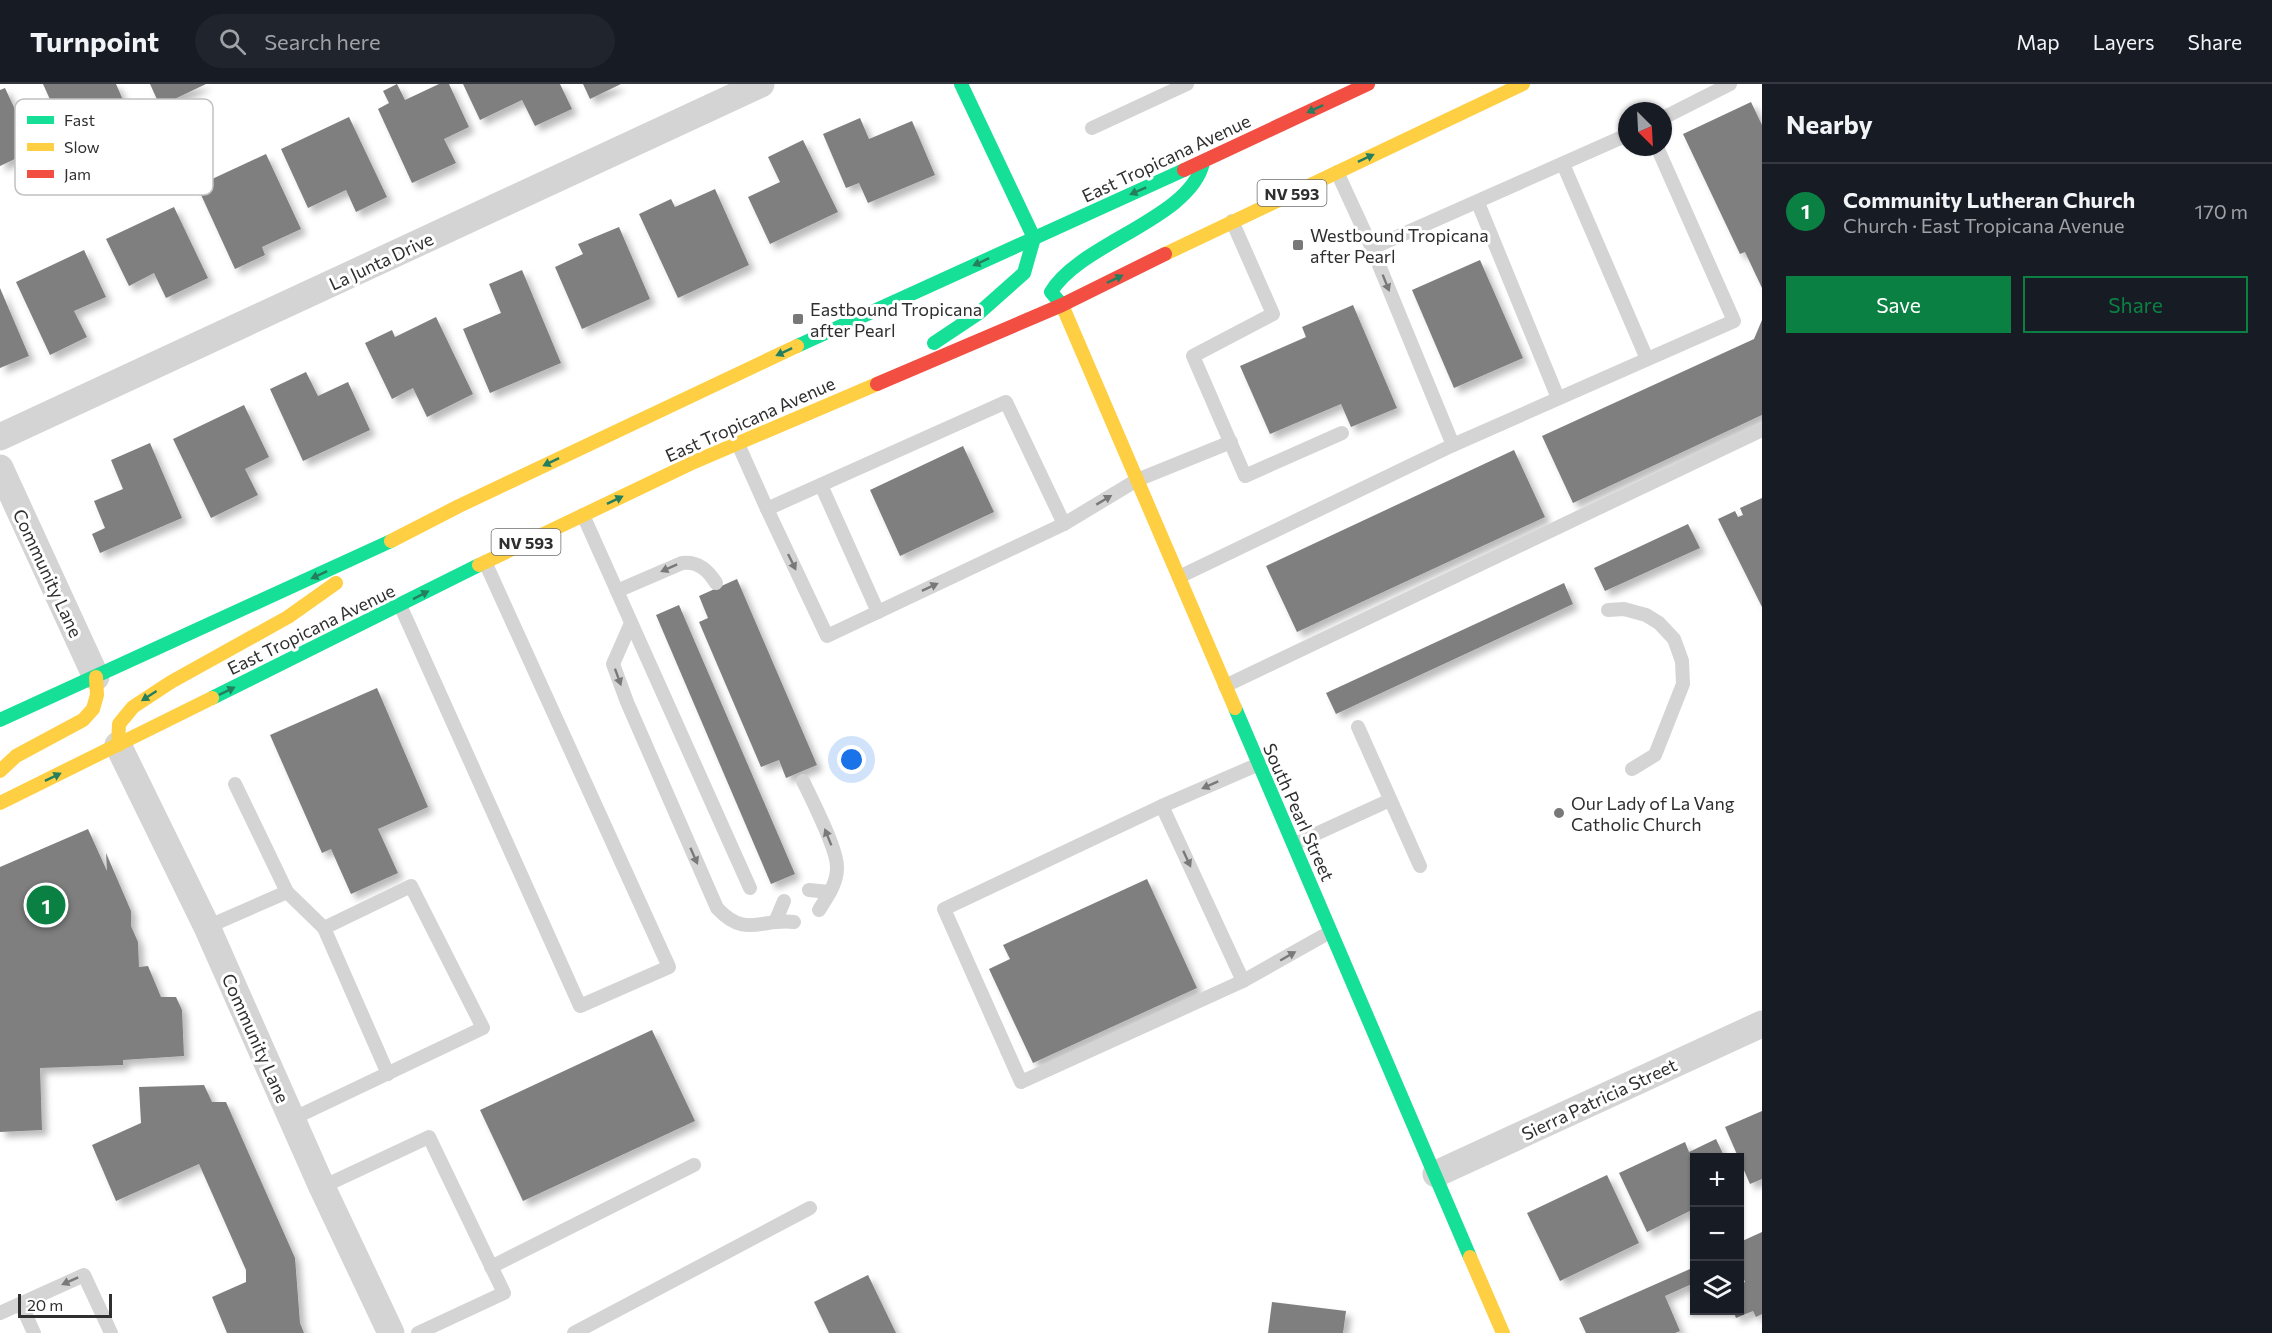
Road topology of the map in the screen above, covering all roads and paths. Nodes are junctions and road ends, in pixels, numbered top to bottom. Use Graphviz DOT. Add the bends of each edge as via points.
graph roads {
  1 [pos="761,84"];
  2 [pos="961,84"];
  3 [pos="1187,84"];
  4 [pos="1368,84"];
  5 [pos="1522,84"];
  6 [pos="1730,84"];
  7 [pos="1672,113"];
  8 [pos="1092,128"];
  9 [pos="1618,139"];
  10 [pos="1661,156"];
  11 [pos="1204,161"];
  12 [pos="1563,164"];
  13 [pos="1337,172"];
  14 [pos="1478,203"];
  15 [pos="1232,221"];
  16 [pos="1034,238"];
  17 [pos="1372,248"];
  18 [pos="1062,305"];
  19 [pos="1647,359"];
  20 [pos="870,386"];
  21 [pos="1558,398"];
  22 [pos="1762,430"];
  23 [pos="1342,433"];
  24 [pos="0,437"];
  25 [pos="737,442"];
  26 [pos="1231,442"];
  27 [pos="1453,445"];
  28 [pos="0,468"];
  29 [pos="1137,480"];
  30 [pos="821,485"];
  31 [pos="767,509"];
  32 [pos="583,515"];
  33 [pos="1064,524"];
  34 [pos="374,550"];
  35 [pos="486,562"];
  36 [pos="1179,577"];
  37 [pos="716,583"];
  38 [pos="617,591"];
  39 [pos="400,605"];
  40 [pos="1608,610"];
  41 [pos="878,612"];
  42 [pos="632,623"];
  43 [pos="96,677"];
  44 [pos="1224,687"];
  45 [pos="0,720"];
  46 [pos="1358,727"];
  47 [pos="118,745"];
  48 [pos="1259,764"];
  49 [pos="1632,769"];
  50 [pos="0,771"];
  51 [pos="803,781"];
  52 [pos="235,784"];
  53 [pos="1390,800"];
  54 [pos="0,803"];
  55 [pos="1162,806"];
  56 [pos="1294,844"];
  57 [pos="1420,866"];
  58 [pos="750,888"];
  59 [pos="809,890"];
  60 [pos="287,892"];
  61 [pos="830,892"];
  62 [pos="784,901"];
  63 [pos="819,910"];
  64 [pos="776,920"];
  65 [pos="794,922"];
  66 [pos="207,927"];
  67 [pos="324,928"];
  68 [pos="1332,931"];
  69 [pos="1243,981"];
  70 [pos="1762,1024"];
  71 [pos="388,1074"];
  72 [pos="292,1119"];
  73 [pos="694,1165"];
  74 [pos="1436,1174"];
  75 [pos="322,1186"];
  76 [pos="810,1208"];
  77 [pos="491,1267"];
  78 [pos="21,1304"];
  79 [pos="0,1313"];
  80 [pos="34,1333"];
  81 [pos="111,1333"];
  82 [pos="391,1333"];
  83 [pos="418,1333"];
  84 [pos="574,1333"];
  85 [pos="1503,1333"];
  1 -- 24 [label="street, La Junta Drive"];
  2 -- 16 [label="main road"];
  3 -- 8 [label="lane"];
  4 -- 11 [label="main road, East Tropicana Avenue, one-way"];
  13 -- 5 [label="main road, East Tropicana Avenue / NV 593, one-way"];
  6 -- 7 [label="lane"];
  9 -- 12 [label="lane"];
  10 -- 19 [label="lane" via="1734,321"];
  11 -- 16 [label="main road, East Tropicana Avenue, one-way"];
  11 -- 18 [label="main road, South Pearl Street" via="1198,177 1175,200 1056,282 1051,292"];
  12 -- 14 [label="lane"];
  12 -- 19 [label="lane"];
  13 -- 15 [label="main road, East Tropicana Avenue / NV 593"];
  13 -- 17 [label="lane"];
  14 -- 17 [label="lane"];
  14 -- 21 [label="lane"];
  18 -- 15 [label="main road, East Tropicana Avenue / NV 593, one-way"];
  15 -- 26 [label="lane" via="1273,314 1193,356"];
  16 -- 20 [label="main road" via="1024,273 1005,292"];
  16 -- 34 [label="main road, East Tropicana Avenue, one-way" via="677,401"];
  17 -- 27 [label="lane, one-way"];
  18 -- 20 [label="main road, East Tropicana Avenue / NV 593"];
  18 -- 29 [label="main road, South Pearl Street"];
  19 -- 21 [label="lane"];
  20 -- 25 [label="main road, East Tropicana Avenue / NV 593"];
  21 -- 27 [label="lane"];
  22 -- 44 [label="lane"];
  23 -- 26 [label="lane" via="1245,476"];
  25 -- 31 [label="lane"];
  32 -- 25 [label="main road, East Tropicana Avenue / NV 593, one-way"];
  26 -- 29 [label="lane"];
  27 -- 36 [label="lane"];
  28 -- 43 [label="street, Community Lane"];
  33 -- 29 [label="lane, one-way"];
  29 -- 36 [label="main road, South Pearl Street"];
  30 -- 31 [label="lane"];
  30 -- 33 [label="lane" via="1006,402"];
  30 -- 41 [label="lane"];
  31 -- 41 [label="lane, one-way" via="828,636"];
  32 -- 35 [label="main road, East Tropicana Avenue / NV 593"];
  32 -- 38 [label="lane"];
  41 -- 33 [label="lane, one-way"];
  34 -- 43 [label="main road, East Tropicana Avenue, one-way"];
  34 -- 47 [label="main road, one-way" via="288,617 133,707 119,724"];
  39 -- 35 [label="main road, East Tropicana Avenue / NV 593, one-way"];
  35 -- 39 [label="lane" via="669,967 580,1006"];
  36 -- 44 [label="main road, South Pearl Street"];
  37 -- 38 [label="lane, one-way" via="709,572 682,562"];
  38 -- 42 [label="lane"];
  47 -- 39 [label="main road, East Tropicana Avenue / NV 593, one-way"];
  40 -- 49 [label="lane" via="1624,609 1659,623 1674,639 1682,661 1683,684 1655,755"];
  42 -- 58 [label="lane"];
  42 -- 64 [label="lane, one-way" via="613,664 717,908 729,921 738,924 763,925"];
  43 -- 45 [label="main road, East Tropicana Avenue"];
  43 -- 50 [label="main road" via="93,710 83,720 16,756"];
  44 -- 48 [label="main road, South Pearl Street"];
  46 -- 53 [label="lane"];
  54 -- 47 [label="main road, East Tropicana Avenue / NV 593, one-way"];
  47 -- 66 [label="street, Community Lane"];
  48 -- 55 [label="lane, one-way"];
  48 -- 56 [label="main road, South Pearl Street"];
  61 -- 51 [label="lane, one-way" via="838,866"];
  52 -- 60 [label="lane"];
  53 -- 56 [label="lane"];
  53 -- 57 [label="lane"];
  55 -- 69 [label="lane, one-way"];
  55 -- 69 [label="lane" via="944,909 1021,1082"];
  56 -- 68 [label="main road, South Pearl Street"];
  59 -- 61 [label="lane"];
  60 -- 66 [label="lane"];
  60 -- 67 [label="lane"];
  61 -- 63 [label="lane"];
  62 -- 64 [label="lane"];
  64 -- 65 [label="lane"];
  66 -- 72 [label="street, Community Lane"];
  67 -- 71 [label="lane"];
  67 -- 71 [label="lane" via="411,886 483,1028"];
  69 -- 68 [label="lane, one-way"];
  68 -- 74 [label="main road, South Pearl Street"];
  70 -- 74 [label="street, Sierra Patricia Street"];
  71 -- 72 [label="lane"];
  72 -- 75 [label="street, Community Lane"];
  73 -- 77 [label="lane"];
  74 -- 85 [label="main road, South Pearl Street"];
  75 -- 77 [label="lane" via="429,1137"];
  75 -- 82 [label="street, Community Lane"];
  76 -- 84 [label="lane"];
  77 -- 83 [label="lane" via="504,1293"];
  78 -- 79 [label="lane"];
  78 -- 80 [label="lane"];
  81 -- 78 [label="lane, one-way" via="84,1275"];
}
